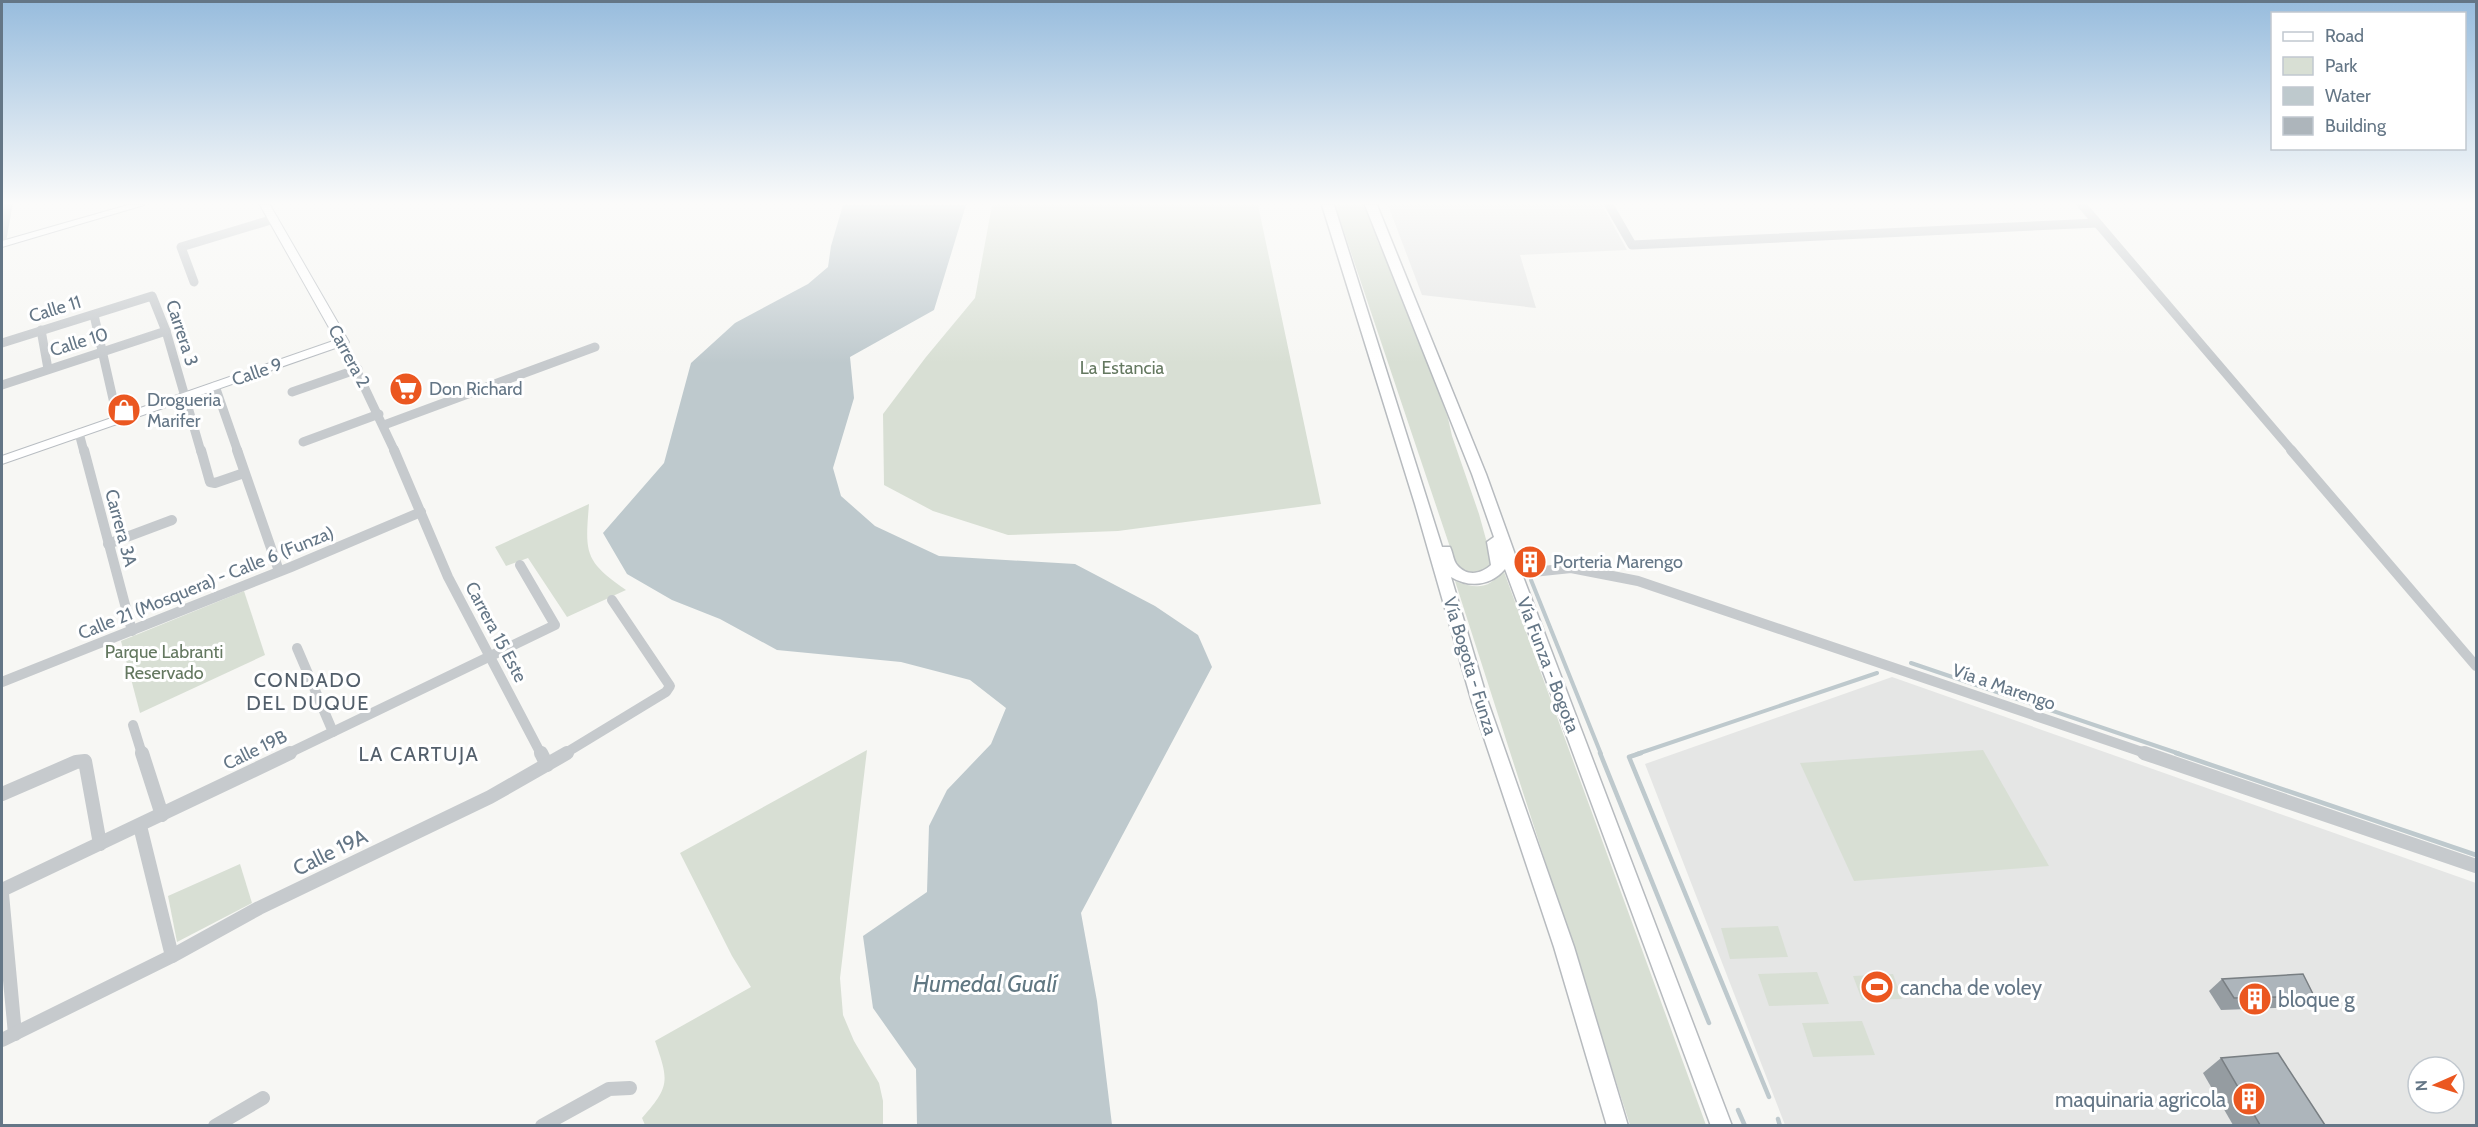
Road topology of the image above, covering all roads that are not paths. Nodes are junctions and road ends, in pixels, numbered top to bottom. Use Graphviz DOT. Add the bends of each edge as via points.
graph roads {
  1 [pos="185,258"];
  2 [pos="296,258"];
  3 [pos="1344,258"];
  4 [pos="1392,258"];
  5 [pos="2127,258"];
  6 [pos="194,282"];
  7 [pos="152,296"];
  8 [pos="94,315"];
  9 [pos="41,330"];
  10 [pos="166,331"];
  11 [pos="343,342"];
  12 [pos="2,343"];
  13 [pos="595,347"];
  14 [pos="104,352"];
  15 [pos="48,369"];
  16 [pos="358,369"];
  17 [pos="2,384"];
  18 [pos="215,386"];
  19 [pos="292,392"];
  20 [pos="185,397"];
  21 [pos="1451,403"];
  22 [pos="1392,411"];
  23 [pos="379,414"];
  24 [pos="118,421"];
  25 [pos="384,425"];
  26 [pos="79,434"];
  27 [pos="303,442"];
  28 [pos="2,460"];
  29 [pos="244,473"];
  30 [pos="421,512"];
  31 [pos="172,520"];
  32 [pos="108,544"];
  33 [pos="520,565"];
  34 [pos="279,571"];
  35 [pos="1514,574"];
  36 [pos="612,600"];
  37 [pos="132,632"];
  38 [pos="297,648"];
  39 [pos="489,656"];
  40 [pos="2476,666"];
  41 [pos="2,682"];
  42 [pos="133,725"];
  43 [pos="333,732"];
  44 [pos="547,765"];
  45 [pos="2,794"];
  46 [pos="162,815"];
  47 [pos="140,826"];
  48 [pos="100,844"];
  49 [pos="2476,866"];
  50 [pos="2,892"];
  51 [pos="172,956"];
  52 [pos="15,1034"];
  53 [pos="2,1040"];
  54 [pos="630,1088"];
  55 [pos="262,1098"];
  56 [pos="215,1125"];
  57 [pos="542,1125"];
  58 [pos="1618,1125"];
  59 [pos="1722,1125"];
  1 -- 6 [label="street"];
  2 -- 11 [label="main road, Carrera 2"];
  3 -- 22 [label="main road, Vía Bogota - Funza"];
  4 -- 21 [label="main road, Vía Funza - Bogota"];
  5 -- 40 [label="street"];
  7 -- 8 [label="street, Calle 11"];
  7 -- 10 [label="street, Carrera 3"];
  8 -- 9 [label="street, Calle 11"];
  8 -- 14 [label="street"];
  9 -- 12 [label="street, Calle 11"];
  9 -- 15 [label="street"];
  10 -- 14 [label="street, Calle 10"];
  10 -- 20 [label="street, Carrera 3"];
  11 -- 16 [label="street, Carrera 2"];
  11 -- 18 [label="main road, Calle 9"];
  13 -- 25 [label="street"];
  14 -- 15 [label="street, Calle 10"];
  14 -- 24 [label="street"];
  15 -- 17 [label="street, Calle 10"];
  16 -- 19 [label="street"];
  16 -- 23 [label="street, Carrera 2"];
  18 -- 20 [label="main road, Calle 9"];
  18 -- 29 [label="street"];
  20 -- 24 [label="main road, Calle 9"];
  20 -- 29 [label="street, Carrera 3" via="212,483"];
  21 -- 22 [label="main road" via="1498,557 1499,566 1486,577 1464,577 1450,567 1412,449"];
  21 -- 35 [label="main road, Vía Funza - Bogota"];
  22 -- 58 [label="main road, Vía Bogota - Funza" via="1483,713 1564,947"];
  23 -- 25 [label="street, Carrera 2"];
  23 -- 27 [label="street"];
  24 -- 26 [label="main road, Calle 9"];
  25 -- 30 [label="street, Carrera 2"];
  26 -- 28 [label="main road, Calle 9"];
  26 -- 32 [label="street, Carrera 3A"];
  29 -- 34 [label="street"];
  30 -- 34 [label="street, Calle 21 (Mosquera) - Calle 6 (Funza)"];
  30 -- 39 [label="street, Carrera 15 Este" via="448,577"];
  31 -- 32 [label="street"];
  32 -- 37 [label="street, Carrera 3A"];
  33 -- 39 [label="street, Calle 19B" via="555,625"];
  34 -- 37 [label="street, Calle 21 (Mosquera) - Calle 6 (Funza)"];
  35 -- 49 [label="street, Vía a Marengo" via="1572,568 1638,581"];
  35 -- 59 [label="main road, Vía Funza - Bogota"];
  36 -- 44 [label="street, Calle 19A" via="670,689"];
  37 -- 41 [label="street, Calle 21 (Mosquera) - Calle 6 (Funza)"];
  38 -- 43 [label="street"];
  39 -- 43 [label="street, Calle 19B"];
  39 -- 44 [label="street, Carrera 15 Este"];
  42 -- 46 [label="street"];
  43 -- 46 [label="street, Calle 19B"];
  44 -- 51 [label="street, Calle 19A"];
  45 -- 48 [label="street" via="85,761"];
  46 -- 47 [label="street, Calle 19B"];
  47 -- 48 [label="street, Calle 19B"];
  47 -- 51 [label="street"];
  48 -- 50 [label="street, Calle 19B"];
  50 -- 52 [label="street"];
  51 -- 52 [label="street, Calle 19A"];
  52 -- 53 [label="street, Calle 19A"];
  54 -- 57 [label="street" via="609,1089"];
  55 -- 56 [label="street"];
}
